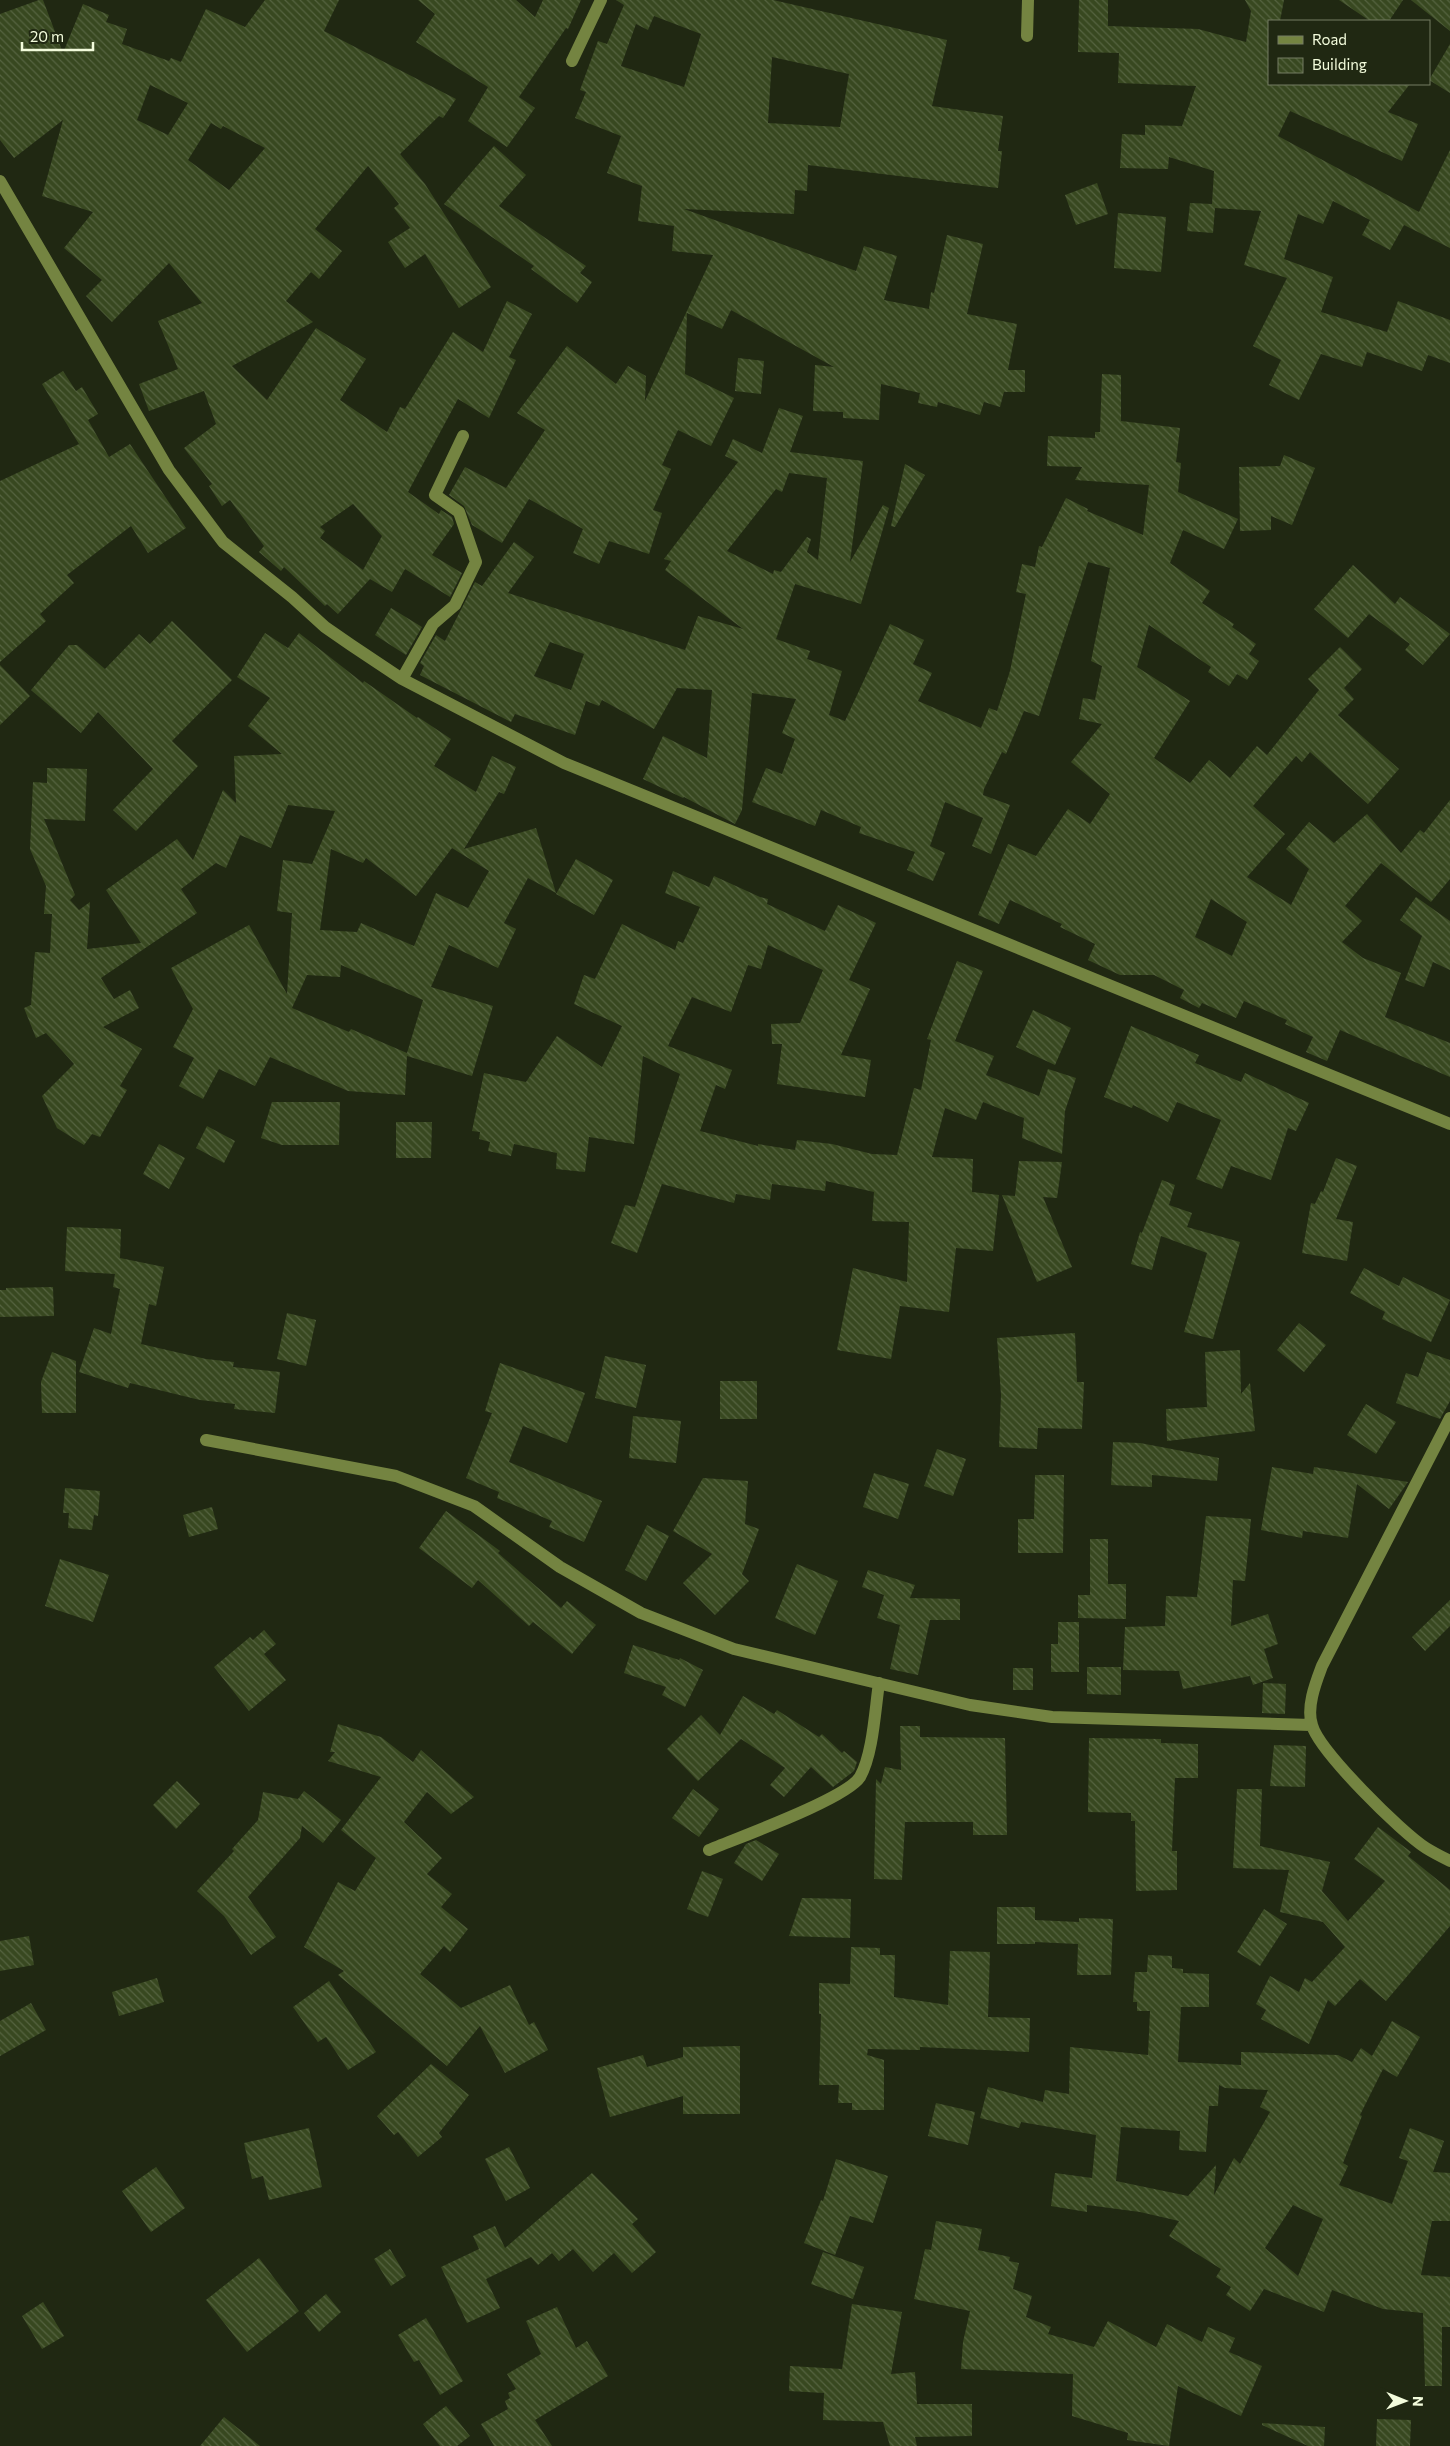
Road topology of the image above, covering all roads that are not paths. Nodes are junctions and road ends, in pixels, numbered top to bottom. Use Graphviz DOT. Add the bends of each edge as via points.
graph roads {
  1 [pos="601,0"];
  2 [pos="1028,0"];
  3 [pos="1027,36"];
  4 [pos="572,61"];
  5 [pos="0,181"];
  6 [pos="463,436"];
  7 [pos="402,679"];
  8 [pos="1450,1124"];
  9 [pos="1450,1418"];
  10 [pos="206,1440"];
  11 [pos="879,1683"];
  12 [pos="1312,1725"];
  13 [pos="709,1850"];
  14 [pos="1450,1861"];
  1 -- 4 [label="street"];
  2 -- 3 [label="street"];
  5 -- 7 [label="street" via="169,470 223,542 325,627"];
  6 -- 7 [label="street" via="435,495 459,512 476,562 455,605 433,624"];
  7 -- 8 [label="street" via="564,763"];
  9 -- 12 [label="street" via="1322,1666 1312,1692"];
  10 -- 11 [label="street" via="396,1476 474,1506 560,1567 641,1613 734,1649"];
  11 -- 12 [label="street" via="970,1705 1052,1717"];
  11 -- 13 [label="street" via="867,1758 859,1778 844,1790 801,1812"];
  12 -- 14 [label="street" via="1330,1756 1384,1812 1425,1848"];
}
